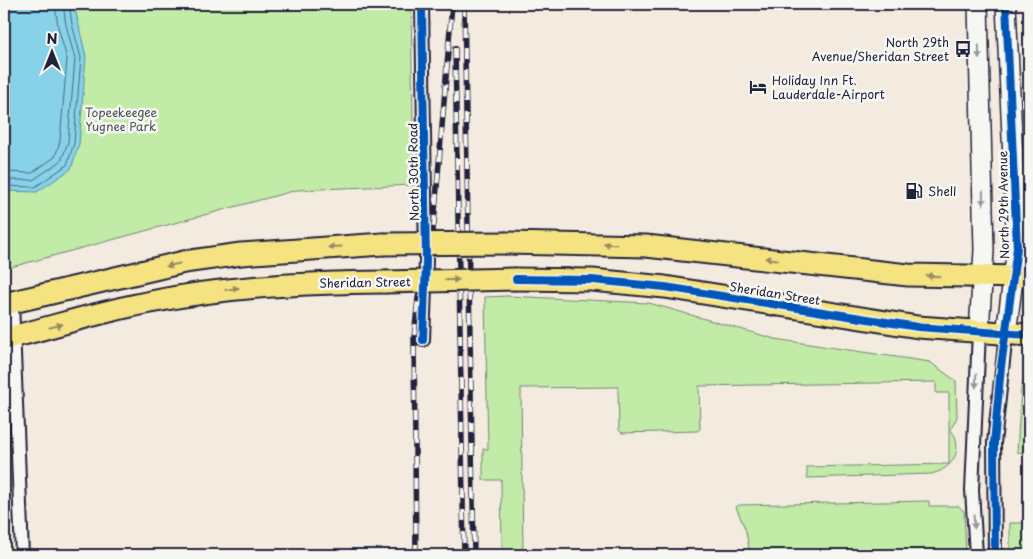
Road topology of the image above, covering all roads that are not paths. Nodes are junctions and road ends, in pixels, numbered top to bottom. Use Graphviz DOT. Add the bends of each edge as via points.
graph roads {
  1 [pos="422,4"];
  2 [pos="978,4"];
  3 [pos="1006,4"];
  4 [pos="1022,277"];
  5 [pos="982,278"];
  6 [pos="8,304"];
  7 [pos="979,332"];
  8 [pos="1006,334"];
  9 [pos="1029,335"];
  10 [pos="9,338"];
  11 [pos="423,340"];
  12 [pos="22,555"];
  13 [pos="976,555"];
  14 [pos="995,555"];
  1 -- 11 [label="street, North 30th Road" via="426,261"];
  2 -- 5 [label="street, North 29th Avenue, one-way"];
  3 -- 4 [label="street, North 29th Avenue" via="1017,248"];
  4 -- 5 [label="main road"];
  4 -- 8 [label="street, North 29th Avenue"];
  5 -- 6 [label="main road, one-way, bridge" via="908,275 646,246 383,244 241,254 184,262"];
  5 -- 7 [label="street, North 29th Avenue"];
  6 -- 10 [label="street"];
  7 -- 8 [label="main road, Sheridan Street"];
  10 -- 7 [label="main road, Sheridan Street, one-way, bridge" via="107,312 190,295 299,284 516,279 592,280 665,287 880,322"];
  7 -- 13 [label="street, North 29th Avenue, one-way" via="972,490"];
  8 -- 9 [label="main road, Sheridan Street"];
  8 -- 14 [label="street, North 29th Avenue" via="994,443"];
  10 -- 12 [label="street"];
}
